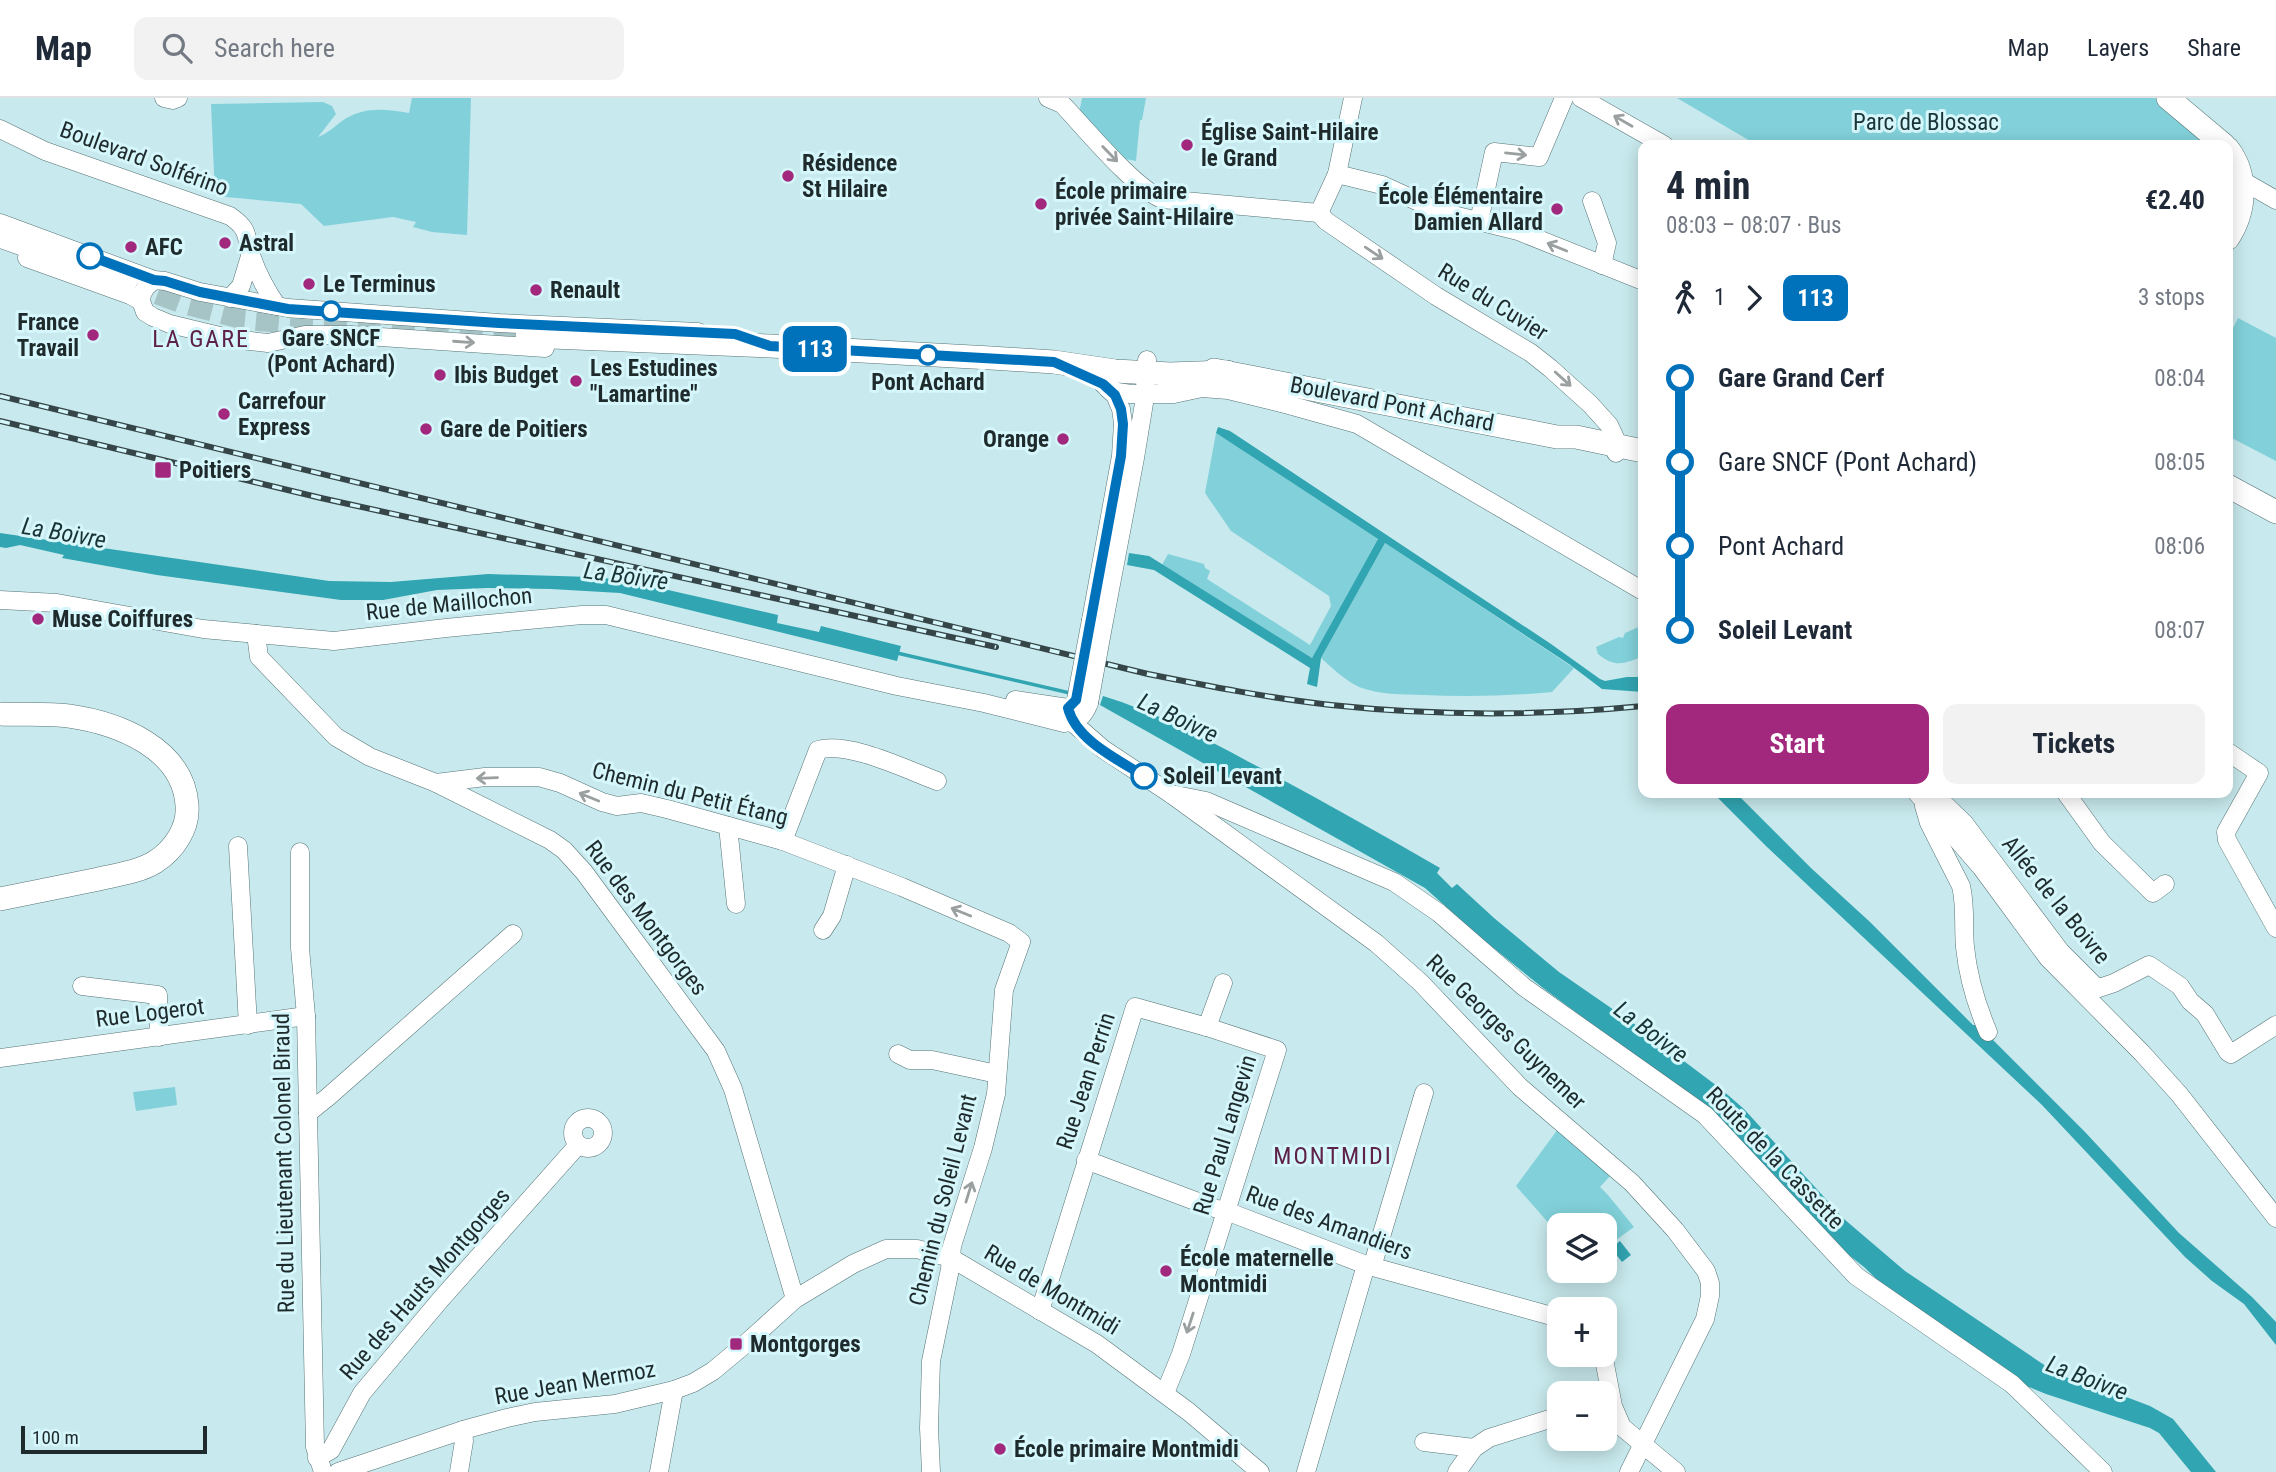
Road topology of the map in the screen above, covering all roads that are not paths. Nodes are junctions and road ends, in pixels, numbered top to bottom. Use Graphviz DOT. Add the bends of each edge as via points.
graph roads {
  1 [pos="164,98"];
  2 [pos="178,98"];
  3 [pos="1353,98"];
  4 [pos="1564,98"];
  5 [pos="1581,98"];
  6 [pos="2168,98"];
  7 [pos="1060,100"];
  8 [pos="0,129"];
  9 [pos="1655,140"];
  10 [pos="2218,140"];
  11 [pos="2233,158"];
  12 [pos="1337,174"];
  13 [pos="2241,180"];
  14 [pos="2233,192"];
  15 [pos="2276,200"];
  16 [pos="1592,201"];
  17 [pos="1319,213"];
  18 [pos="1479,221"];
  19 [pos="0,223"];
  20 [pos="2233,229"];
  21 [pos="0,236"];
  22 [pos="0,248"];
  23 [pos="251,253"];
  24 [pos="1602,265"];
  25 [pos="1638,279"];
  26 [pos="154,280"];
  27 [pos="126,281"];
  28 [pos="230,298"];
  29 [pos="141,301"];
  30 [pos="283,307"];
  31 [pos="527,336"];
  32 [pos="290,337"];
  33 [pos="770,346"];
  34 [pos="1054,362"];
  35 [pos="1227,372"];
  36 [pos="1144,381"];
  37 [pos="1103,384"];
  38 [pos="1174,388"];
  39 [pos="1616,449"];
  40 [pos="1121,456"];
  41 [pos="1638,456"];
  42 [pos="2233,489"];
  43 [pos="2233,505"];
  44 [pos="2276,512"];
  45 [pos="2276,528"];
  46 [pos="1638,588"];
  47 [pos="0,600"];
  48 [pos="1097,621"];
  49 [pos="256,634"];
  50 [pos="1076,709"];
  51 [pos="0,714"];
  52 [pos="2233,755"];
  53 [pos="937,781"];
  54 [pos="436,783"];
  55 [pos="1171,794"];
  56 [pos="1924,798"];
  57 [pos="1927,798"];
  58 [pos="1930,798"];
  59 [pos="2070,798"];
  60 [pos="728,826"];
  61 [pos="783,841"];
  62 [pos="237,846"];
  63 [pos="300,852"];
  64 [pos="847,866"];
  65 [pos="2165,884"];
  66 [pos="0,899"];
  67 [pos="736,904"];
  68 [pos="2276,928"];
  69 [pos="823,930"];
  70 [pos="513,934"];
  71 [pos="1021,942"];
  72 [pos="1223,983"];
  73 [pos="82,986"];
  74 [pos="306,1016"];
  75 [pos="248,1025"];
  76 [pos="2276,1025"];
  77 [pos="1207,1027"];
  78 [pos="1988,1032"];
  79 [pos="159,1037"];
  80 [pos="1277,1051"];
  81 [pos="898,1054"];
  82 [pos="0,1058"];
  83 [pos="997,1074"];
  84 [pos="1424,1093"];
  85 [pos="308,1113"];
  86 [pos="578,1144"];
  87 [pos="1086,1160"];
  88 [pos="1227,1212"];
  89 [pos="2276,1218"];
  90 [pos="951,1258"];
  91 [pos="1369,1266"];
  92 [pos="795,1299"];
  93 [pos="1040,1311"];
  94 [pos="1547,1315"];
  95 [pos="674,1390"];
  96 [pos="1165,1393"];
  97 [pos="1617,1415"];
  98 [pos="1547,1420"];
  99 [pos="463,1430"];
  100 [pos="1424,1442"];
  101 [pos="1642,1444"];
  102 [pos="1474,1448"];
  103 [pos="320,1465"];
  104 [pos="338,1472"];
  105 [pos="459,1472"];
  106 [pos="660,1472"];
  107 [pos="931,1472"];
  108 [pos="1260,1472"];
  109 [pos="1306,1472"];
  110 [pos="1457,1472"];
  111 [pos="1629,1472"];
  112 [pos="1676,1472"];
  113 [pos="2103,1472"];
  1 -- 2 [label="street"];
  3 -- 12 [label="street"];
  18 -- 4 [label="street, one-way" via="1494,152 1539,157"];
  9 -- 5 [label="street, one-way"];
  6 -- 10 [label="main road"];
  7 -- 17 [label="street, one-way" via="1155,197"];
  8 -- 23 [label="street, Boulevard Solférino" via="45,151 230,216 244,228"];
  11 -- 13 [label="main road"];
  12 -- 17 [label="street"];
  12 -- 18 [label="street" via="1382,185 1441,212"];
  13 -- 14 [label="main road"];
  13 -- 15 [label="street"];
  13 -- 20 [label="main road" via="2241,209"];
  16 -- 24 [label="street" via="1607,243"];
  17 -- 39 [label="street, Rue du Cuvier, one-way" via="1550,368 1609,425"];
  24 -- 18 [label="street, one-way" via="1518,231"];
  19 -- 26 [label="street, Boulevard Pont Achard"];
  21 -- 27 [label="main road"];
  22 -- 29 [label="street, Boulevard Pont Achard"];
  23 -- 28 [label="street" via="241,286"];
  23 -- 30 [label="street, Boulevard Solférino" via="263,284"];
  24 -- 25 [label="street"];
  26 -- 28 [label="street, Boulevard Pont Achard"];
  26 -- 29 [label="street"];
  28 -- 30 [label="street, Boulevard Pont Achard"];
  29 -- 32 [label="street, Boulevard Pont Achard" via="153,317 212,335 268,343"];
  30 -- 32 [label="street" via="294,323"];
  30 -- 33 [label="street, Boulevard Pont Achard" via="735,334"];
  31 -- 33 [label="main road, Boulevard Pont Achard"];
  32 -- 33 [label="street, Boulevard Pont Achard, one-way" via="351,335 737,355"];
  33 -- 34 [label="main road, Boulevard Pont Achard"];
  34 -- 36 [label="main road, Boulevard Pont Achard" via="1115,371"];
  34 -- 37 [label="street, Boulevard Pont Achard"];
  35 -- 36 [label="main road, Boulevard Pont Achard" via="1168,362"];
  35 -- 38 [label="main road, Boulevard Pont Achard"];
  35 -- 39 [label="main road, Boulevard Pont Achard" via="1558,437 1575,445"];
  36 -- 37 [label="street, Boulevard Pont Achard" via="1117,392"];
  36 -- 38 [label="main road, Boulevard Pont Achard"];
  36 -- 40 [label="street"];
  36 -- 48 [label="street"];
  37 -- 40 [label="street" via="1121,409"];
  38 -- 46 [label="street" via="1228,390 1357,424"];
  39 -- 41 [label="main road, Boulevard Pont Achard"];
  40 -- 48 [label="street"];
  42 -- 44 [label="main road"];
  43 -- 45 [label="main road"];
  47 -- 49 [label="street, Rue de Maillochon" via="81,606"];
  48 -- 50 [label="street, bridge"];
  49 -- 50 [label="street, Rue de Maillochon" via="334,641 606,615 1065,723"];
  49 -- 54 [label="street, Rue des Montgorges" via="259,657 336,737 370,757"];
  50 -- 55 [label="street, Rue Georges Guynemer" via="1103,749"];
  51 -- 66 [label="main road" via="81,718 139,739 173,765 188,809 182,835 156,862 134,871"];
  52 -- 68 [label="street" via="2259,773 2226,832 2227,840"];
  53 -- 61 [label="street" via="854,750 818,750"];
  60 -- 54 [label="street, Chemin du Petit Étang, one-way" via="641,803 617,806 539,777"];
  54 -- 92 [label="street, Rue des Montgorges" via="564,850 716,1051 733,1089"];
  55 -- 101 [label="street, Rue Georges Guynemer" via="1385,951 1520,1087 1632,1183 1700,1261 1710,1283 1705,1319"];
  55 -- 113 [label="street, Route de la Cassette" via="1206,801 1394,882 1438,913 1524,987 1705,1115 1856,1276 2012,1384"];
  56 -- 78 [label="street" via="1929,823 1961,886 1971,987"];
  57 -- 89 [label="street" via="2048,958 2179,1094"];
  58 -- 76 [label="street, Allée de la Boivre" via="1965,823 2060,951 2094,985 2114,984 2149,965 2180,986 2231,1054"];
  59 -- 65 [label="street" via="2102,843 2153,893"];
  60 -- 61 [label="street, Chemin du Petit Étang"];
  60 -- 67 [label="street"];
  61 -- 64 [label="street, Chemin du Petit Étang"];
  62 -- 75 [label="street"];
  63 -- 74 [label="street, Rue du Lieutenant Colonel Biraud" via="300,948"];
  64 -- 69 [label="street" via="832,916"];
  71 -- 64 [label="street, Chemin du Petit Étang, one-way" via="998,928"];
  70 -- 85 [label="street"];
  71 -- 83 [label="street, Chemin du Soleil Levant" via="1004,990"];
  72 -- 77 [label="street"];
  73 -- 79 [label="street" via="158,995"];
  74 -- 75 [label="street, Rue Logerot"];
  74 -- 85 [label="street, Rue du Lieutenant Colonel Biraud"];
  75 -- 79 [label="street, Rue Logerot"];
  77 -- 80 [label="street, Rue Jean Perrin"];
  77 -- 87 [label="street, Rue Jean Perrin" via="1135,1007"];
  79 -- 82 [label="street, Rue Logerot"];
  80 -- 88 [label="street, Rue Paul Langevin"];
  81 -- 83 [label="street" via="910,1060"];
  90 -- 83 [label="street, Chemin du Soleil Levant, one-way" via="990,1123"];
  84 -- 91 [label="street"];
  85 -- 103 [label="street, Rue du Lieutenant Colonel Biraud" via="314,1399"];
  86 -- 103 [label="street, Rue des Hauts Montgorges" via="362,1393"];
  87 -- 88 [label="street, Rue des Amandiers"];
  87 -- 93 [label="street, Rue Jean Perrin"];
  88 -- 91 [label="street, Rue des Amandiers"];
  88 -- 96 [label="street, Rue Paul Langevin, one-way"];
  90 -- 92 [label="street, Rue de Montmidi" via="917,1249 886,1249"];
  90 -- 93 [label="street, Rue de Montmidi"];
  90 -- 107 [label="street, Chemin du Soleil Levant" via="931,1361"];
  91 -- 94 [label="street, Rue des Amandiers"];
  91 -- 109 [label="street"];
  92 -- 95 [label="street, Rue Jean Mermoz" via="713,1371"];
  93 -- 96 [label="street, Rue de Montmidi" via="1097,1344"];
  95 -- 99 [label="street, Rue Jean Mermoz" via="615,1404 535,1412"];
  95 -- 106 [label="street"];
  96 -- 108 [label="street, Rue de Montmidi"];
  97 -- 101 [label="street" via="1622,1427"];
  98 -- 102 [label="street" via="1489,1438"];
  99 -- 104 [label="street, Rue Jean Mermoz"];
  99 -- 105 [label="street"];
  100 -- 102 [label="street"];
  101 -- 111 [label="street, Rue Georges Guynemer"];
  101 -- 112 [label="street"];
  102 -- 110 [label="street"];
}
